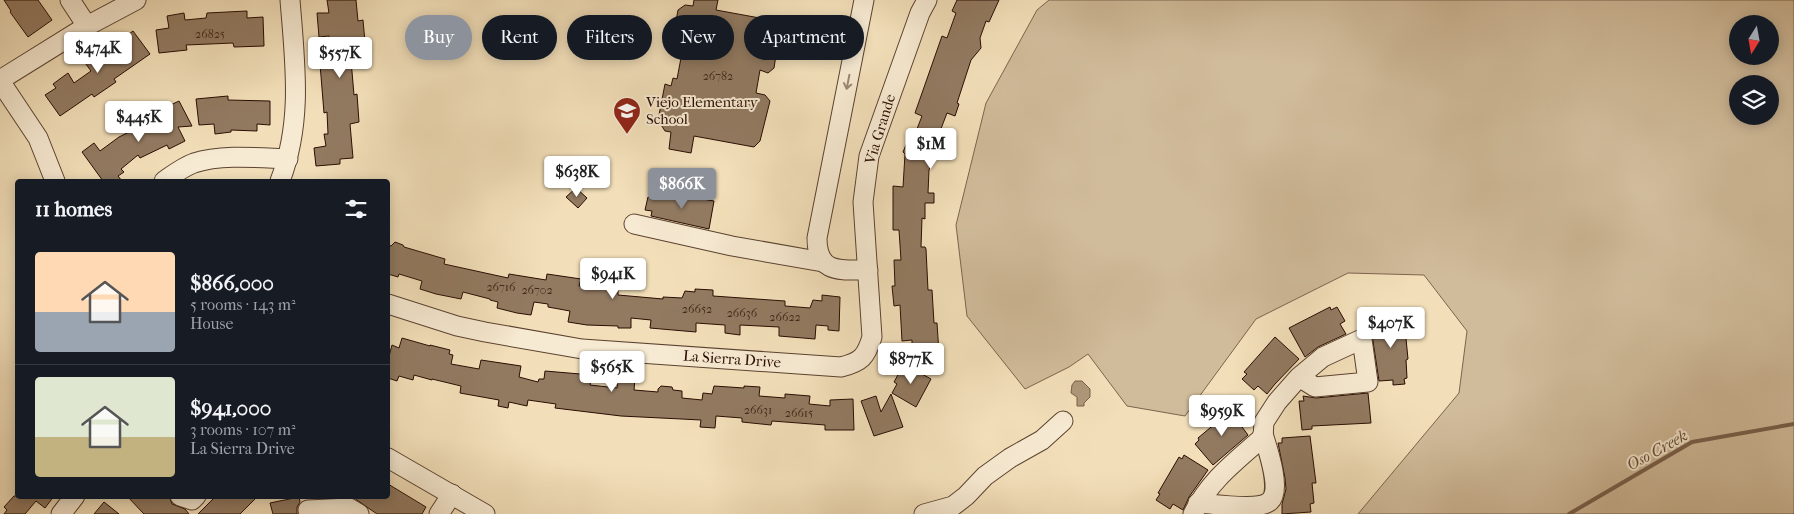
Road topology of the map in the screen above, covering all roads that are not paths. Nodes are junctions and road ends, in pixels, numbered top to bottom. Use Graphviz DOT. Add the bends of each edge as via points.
graph roads {
  1 [pos="70,0"];
  2 [pos="136,0"];
  3 [pos="290,0"];
  4 [pos="864,0"];
  5 [pos="927,0"];
  6 [pos="87,26"];
  7 [pos="0,80"];
  8 [pos="288,159"];
  9 [pos="54,179"];
  10 [pos="167,179"];
  11 [pos="281,179"];
  12 [pos="634,224"];
  13 [pos="823,262"];
  14 [pos="868,270"];
  15 [pos="390,305"];
  16 [pos="867,352"];
  17 [pos="1299,377"];
  18 [pos="1063,421"];
  19 [pos="1263,434"];
  20 [pos="390,459"];
  21 [pos="452,494"];
  22 [pos="73,499"];
  23 [pos="1195,509"];
  24 [pos="61,514"];
  25 [pos="309,514"];
  26 [pos="359,514"];
  27 [pos="440,514"];
  28 [pos="485,514"];
  29 [pos="924,514"];
  1 -- 6 [label="street"];
  2 -- 6 [label="street"];
  3 -- 8 [label="street" via="296,115"];
  4 -- 13 [label="street, one-way" via="817,238"];
  5 -- 14 [label="street, Via Grande" via="869,156 863,202"];
  6 -- 7 [label="street"];
  7 -- 9 [label="street" via="38,138"];
  8 -- 10 [label="street" via="237,157 195,163"];
  8 -- 11 [label="street"];
  12 -- 13 [label="street"];
  13 -- 14 [label="street" via="835,269"];
  14 -- 16 [label="street, Via Grande" via="872,337"];
  15 -- 16 [label="street, La Sierra Drive" via="457,326 582,349 841,367 856,363"];
  17 -- 19 [label="street" via="1272,408 1264,422"];
  18 -- 29 [label="street" via="1042,440 985,476 953,506"];
  19 -- 23 [label="street" via="1218,476"];
  19 -- 23 [label="street" via="1272,461 1274,492 1271,500 1263,505"];
  20 -- 21 [label="street"];
  21 -- 27 [label="street"];
  21 -- 28 [label="street"];
  22 -- 24 [label="street"];
  25 -- 26 [label="street" via="308,510 349,508"];
}
